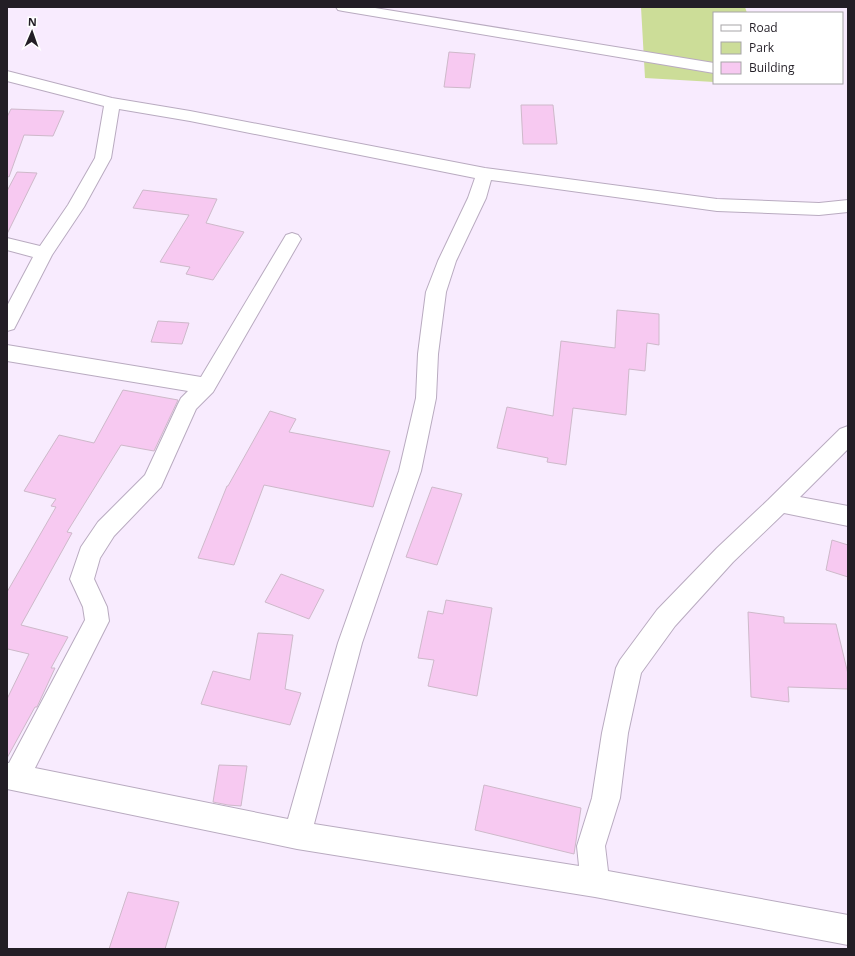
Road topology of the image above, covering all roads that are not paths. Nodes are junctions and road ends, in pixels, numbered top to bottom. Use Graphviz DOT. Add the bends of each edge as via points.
graph roads {
  1 [pos="343,7"];
  2 [pos="713,68"];
  3 [pos="7,76"];
  4 [pos="112,103"];
  5 [pos="485,174"];
  6 [pos="848,206"];
  7 [pos="292,239"];
  8 [pos="7,244"];
  9 [pos="44,253"];
  10 [pos="7,324"];
  11 [pos="7,353"];
  12 [pos="206,386"];
  13 [pos="848,435"];
  14 [pos="780,503"];
  15 [pos="848,516"];
  16 [pos="12,777"];
  17 [pos="297,835"];
  18 [pos="595,883"];
  19 [pos="848,930"];
  1 -- 2 [label="street"];
  3 -- 4 [label="street"];
  4 -- 5 [label="street"];
  4 -- 9 [label="street" via="103,158 75,207"];
  5 -- 6 [label="street" via="717,205 819,209"];
  5 -- 17 [label="street" via="477,198 446,261 436,292 428,354 426,398 410,471 350,643"];
  7 -- 12 [label="street"];
  8 -- 9 [label="street"];
  9 -- 10 [label="street"];
  11 -- 12 [label="street"];
  12 -- 16 [label="street" via="188,404 153,481 106,529 89,554 82,579 95,607 97,621"];
  13 -- 14 [label="street"];
  14 -- 15 [label="street"];
  14 -- 18 [label="street" via="725,555 666,618 629,668 615,733 606,798 591,846"];
  16 -- 17 [label="street"];
  17 -- 18 [label="street"];
  18 -- 19 [label="street"];
}
